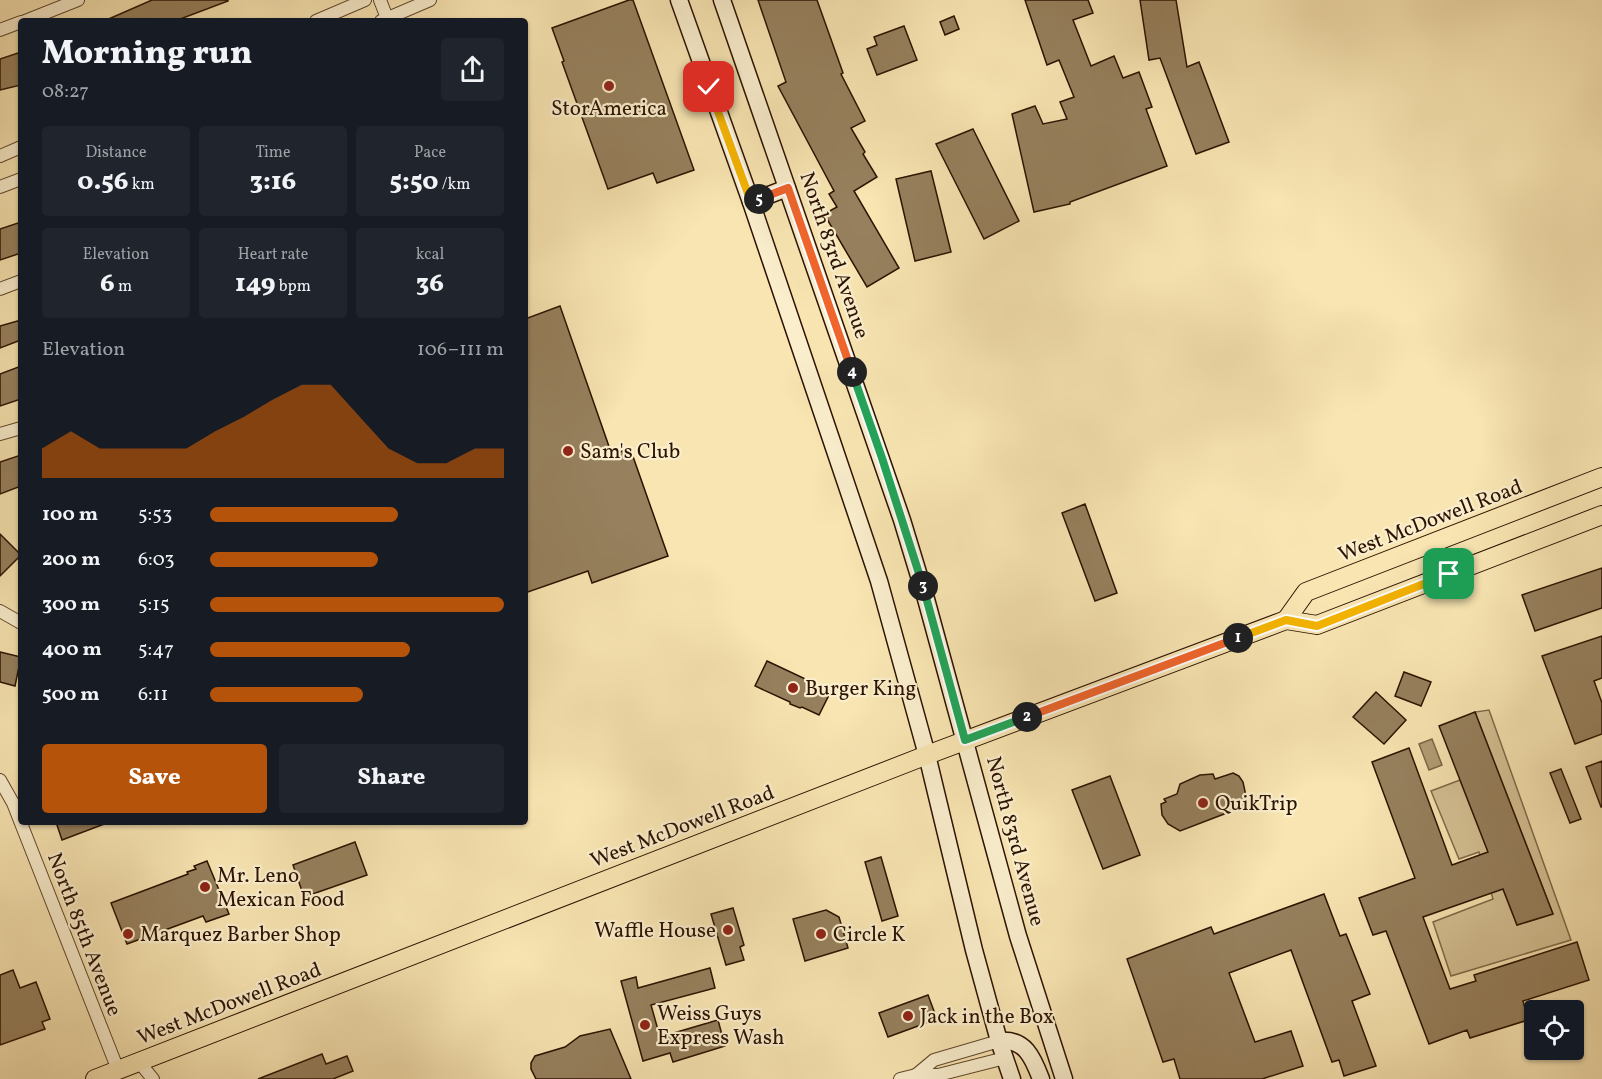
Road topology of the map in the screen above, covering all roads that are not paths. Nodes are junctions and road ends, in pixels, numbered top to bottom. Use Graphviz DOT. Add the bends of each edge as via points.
graph roads {
  1 [pos="78,0"];
  2 [pos="365,0"];
  3 [pos="380,0"];
  4 [pos="430,0"];
  5 [pos="678,0"];
  6 [pos="722,0"];
  7 [pos="33,18"];
  8 [pos="323,18"];
  9 [pos="384,18"];
  10 [pos="389,18"];
  11 [pos="18,24"];
  12 [pos="0,30"];
  13 [pos="18,148"];
  14 [pos="0,156"];
  15 [pos="18,179"];
  16 [pos="0,187"];
  17 [pos="788,188"];
  18 [pos="751,202"];
  19 [pos="18,282"];
  20 [pos="0,289"];
  21 [pos="18,429"];
  22 [pos="0,434"];
  23 [pos="1602,477"];
  24 [pos="1602,515"];
  25 [pos="0,612"];
  26 [pos="1286,620"];
  27 [pos="18,621"];
  28 [pos="965,740"];
  29 [pos="927,754"];
  30 [pos="0,780"];
  31 [pos="17,801"];
  32 [pos="26,825"];
  33 [pos="999,1041"];
  34 [pos="1005,1058"];
  35 [pos="118,1070"];
  36 [pos="139,1070"];
  37 [pos="916,1075"];
  38 [pos="95,1079"];
  39 [pos="153,1079"];
  40 [pos="900,1079"];
  41 [pos="1012,1079"];
  42 [pos="1041,1079"];
  43 [pos="1064,1079"];
  1 -- 7 [label="street"];
  2 -- 8 [label="street"];
  3 -- 9 [label="street"];
  4 -- 10 [label="street"];
  5 -- 18 [label="main road"];
  6 -- 17 [label="main road, North 83rd Avenue"];
  11 -- 12 [label="street"];
  13 -- 14 [label="street"];
  15 -- 16 [label="street"];
  17 -- 18 [label="main road"];
  17 -- 28 [label="main road, North 83rd Avenue" via="896,500"];
  18 -- 29 [label="main road" via="879,580"];
  19 -- 20 [label="street"];
  21 -- 22 [label="street"];
  23 -- 26 [label="main road, West McDowell Road" via="1306,592"];
  24 -- 26 [label="main road" via="1317,626"];
  25 -- 27 [label="street"];
  26 -- 28 [label="main road, West McDowell Road"];
  28 -- 29 [label="main road, West McDowell Road"];
  28 -- 43 [label="main road, North 83rd Avenue" via="1018,936"];
  29 -- 33 [label="main road"];
  29 -- 36 [label="main road, West McDowell Road"];
  30 -- 31 [label="street, North 85th Avenue"];
  32 -- 35 [label="street, North 85th Avenue"];
  33 -- 34 [label="main road"];
  33 -- 37 [label="street" via="934,1060"];
  33 -- 42 [label="main road" via="1015,1041 1023,1047"];
  34 -- 37 [label="street" via="938,1075"];
  34 -- 41 [label="main road"];
  35 -- 36 [label="main road, West McDowell Road"];
  35 -- 38 [label="main road, West McDowell Road"];
  36 -- 39 [label="street"];
  37 -- 40 [label="street"];
}
